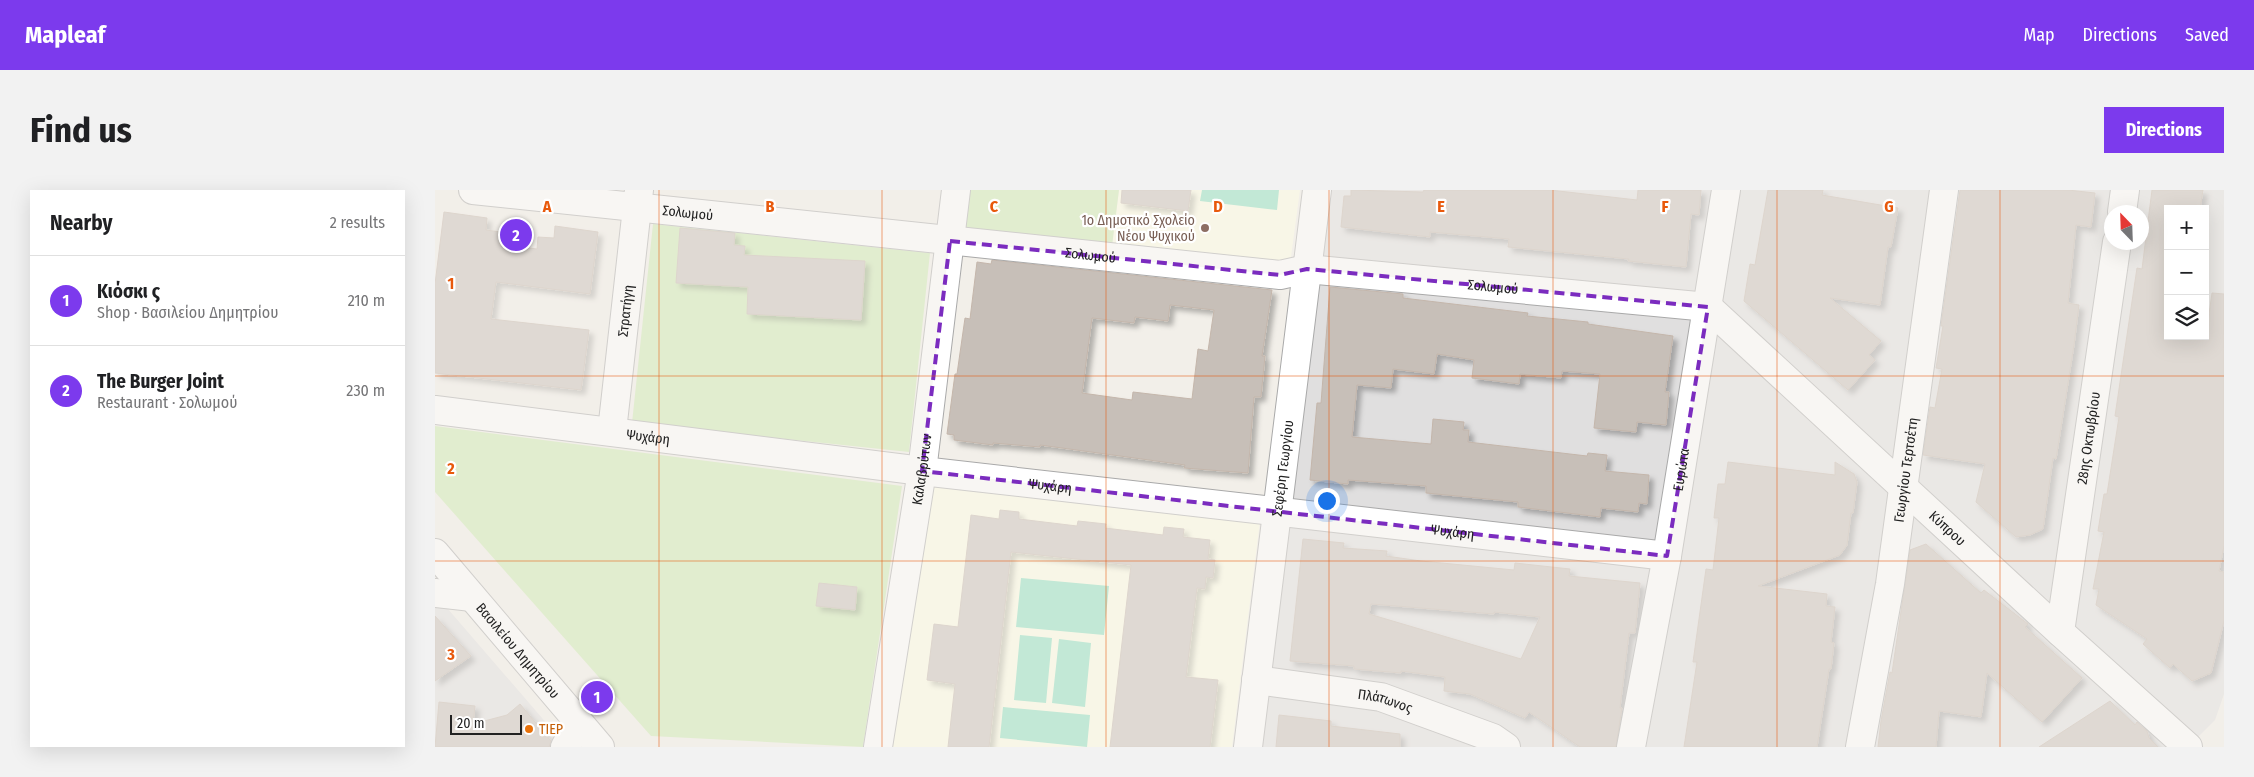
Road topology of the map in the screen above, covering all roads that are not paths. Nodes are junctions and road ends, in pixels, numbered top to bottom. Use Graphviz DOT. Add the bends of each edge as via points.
graph roads {
  1 [pos="473,190"];
  2 [pos="956,190"];
  3 [pos="1317,190"];
  4 [pos="1726,190"];
  5 [pos="1944,190"];
  6 [pos="2125,190"];
  7 [pos="638,199"];
  8 [pos="2122,205"];
  9 [pos="950,241"];
  10 [pos="2116,250"];
  11 [pos="1307,269"];
  12 [pos="1709,307"];
  13 [pos="435,410"];
  14 [pos="612,431"];
  15 [pos="922,470"];
  16 [pos="1903,487"];
  17 [pos="1276,512"];
  18 [pos="435,553"];
  19 [pos="1667,556"];
  20 [pos="435,593"];
  21 [pos="472,597"];
  22 [pos="2060,632"];
  23 [pos="1256,680"];
  24 [pos="583,741"];
  25 [pos="878,747"];
  26 [pos="1249,747"];
  27 [pos="1506,747"];
  28 [pos="1631,747"];
  29 [pos="1860,747"];
  30 [pos="2188,747"];
  1 -- 7 [label="street, Σολωμού"];
  2 -- 9 [label="street, Καλαβρύτων"];
  3 -- 11 [label="street, Σεφέρη Γεωργίου"];
  4 -- 12 [label="street, Ευρώτα"];
  5 -- 16 [label="street, Γεωργίου Τερτσέτη"];
  6 -- 8 [label="street"];
  7 -- 9 [label="street, Σολωμού"];
  7 -- 14 [label="street, Στρατήγη"];
  9 -- 11 [label="street, Σολωμού" via="1279,275"];
  9 -- 15 [label="street, Καλαβρύτων"];
  10 -- 22 [label="street, 28ης Οκτωβρίου"];
  11 -- 12 [label="street, Σολωμού"];
  11 -- 17 [label="street, Σεφέρη Γεωργίου"];
  12 -- 16 [label="street, Κύπρου"];
  12 -- 19 [label="street, Ευρώτα"];
  13 -- 14 [label="street, Ψυχάρη"];
  14 -- 15 [label="street, Ψυχάρη"];
  15 -- 17 [label="street, Ψυχάρη"];
  15 -- 25 [label="street, Καλαβρύτων"];
  16 -- 22 [label="street, Κύπρου"];
  16 -- 29 [label="street, Γεωργίου Τερτσέτη" via="1890,584"];
  17 -- 19 [label="street, Ψυχάρη"];
  17 -- 23 [label="street, Σεφέρη Γεωργίου"];
  18 -- 21 [label="street, Βασιλείου Δημητρίου"];
  19 -- 28 [label="street, Ευρώτα"];
  20 -- 21 [label="street"];
  21 -- 24 [label="street, Βασιλείου Δημητρίου"];
  22 -- 30 [label="street, Κύπρου"];
  23 -- 26 [label="street, Σεφέρη Γεωργίου"];
  23 -- 27 [label="street, Πλάτωνος" via="1381,697 1493,738"];
}
